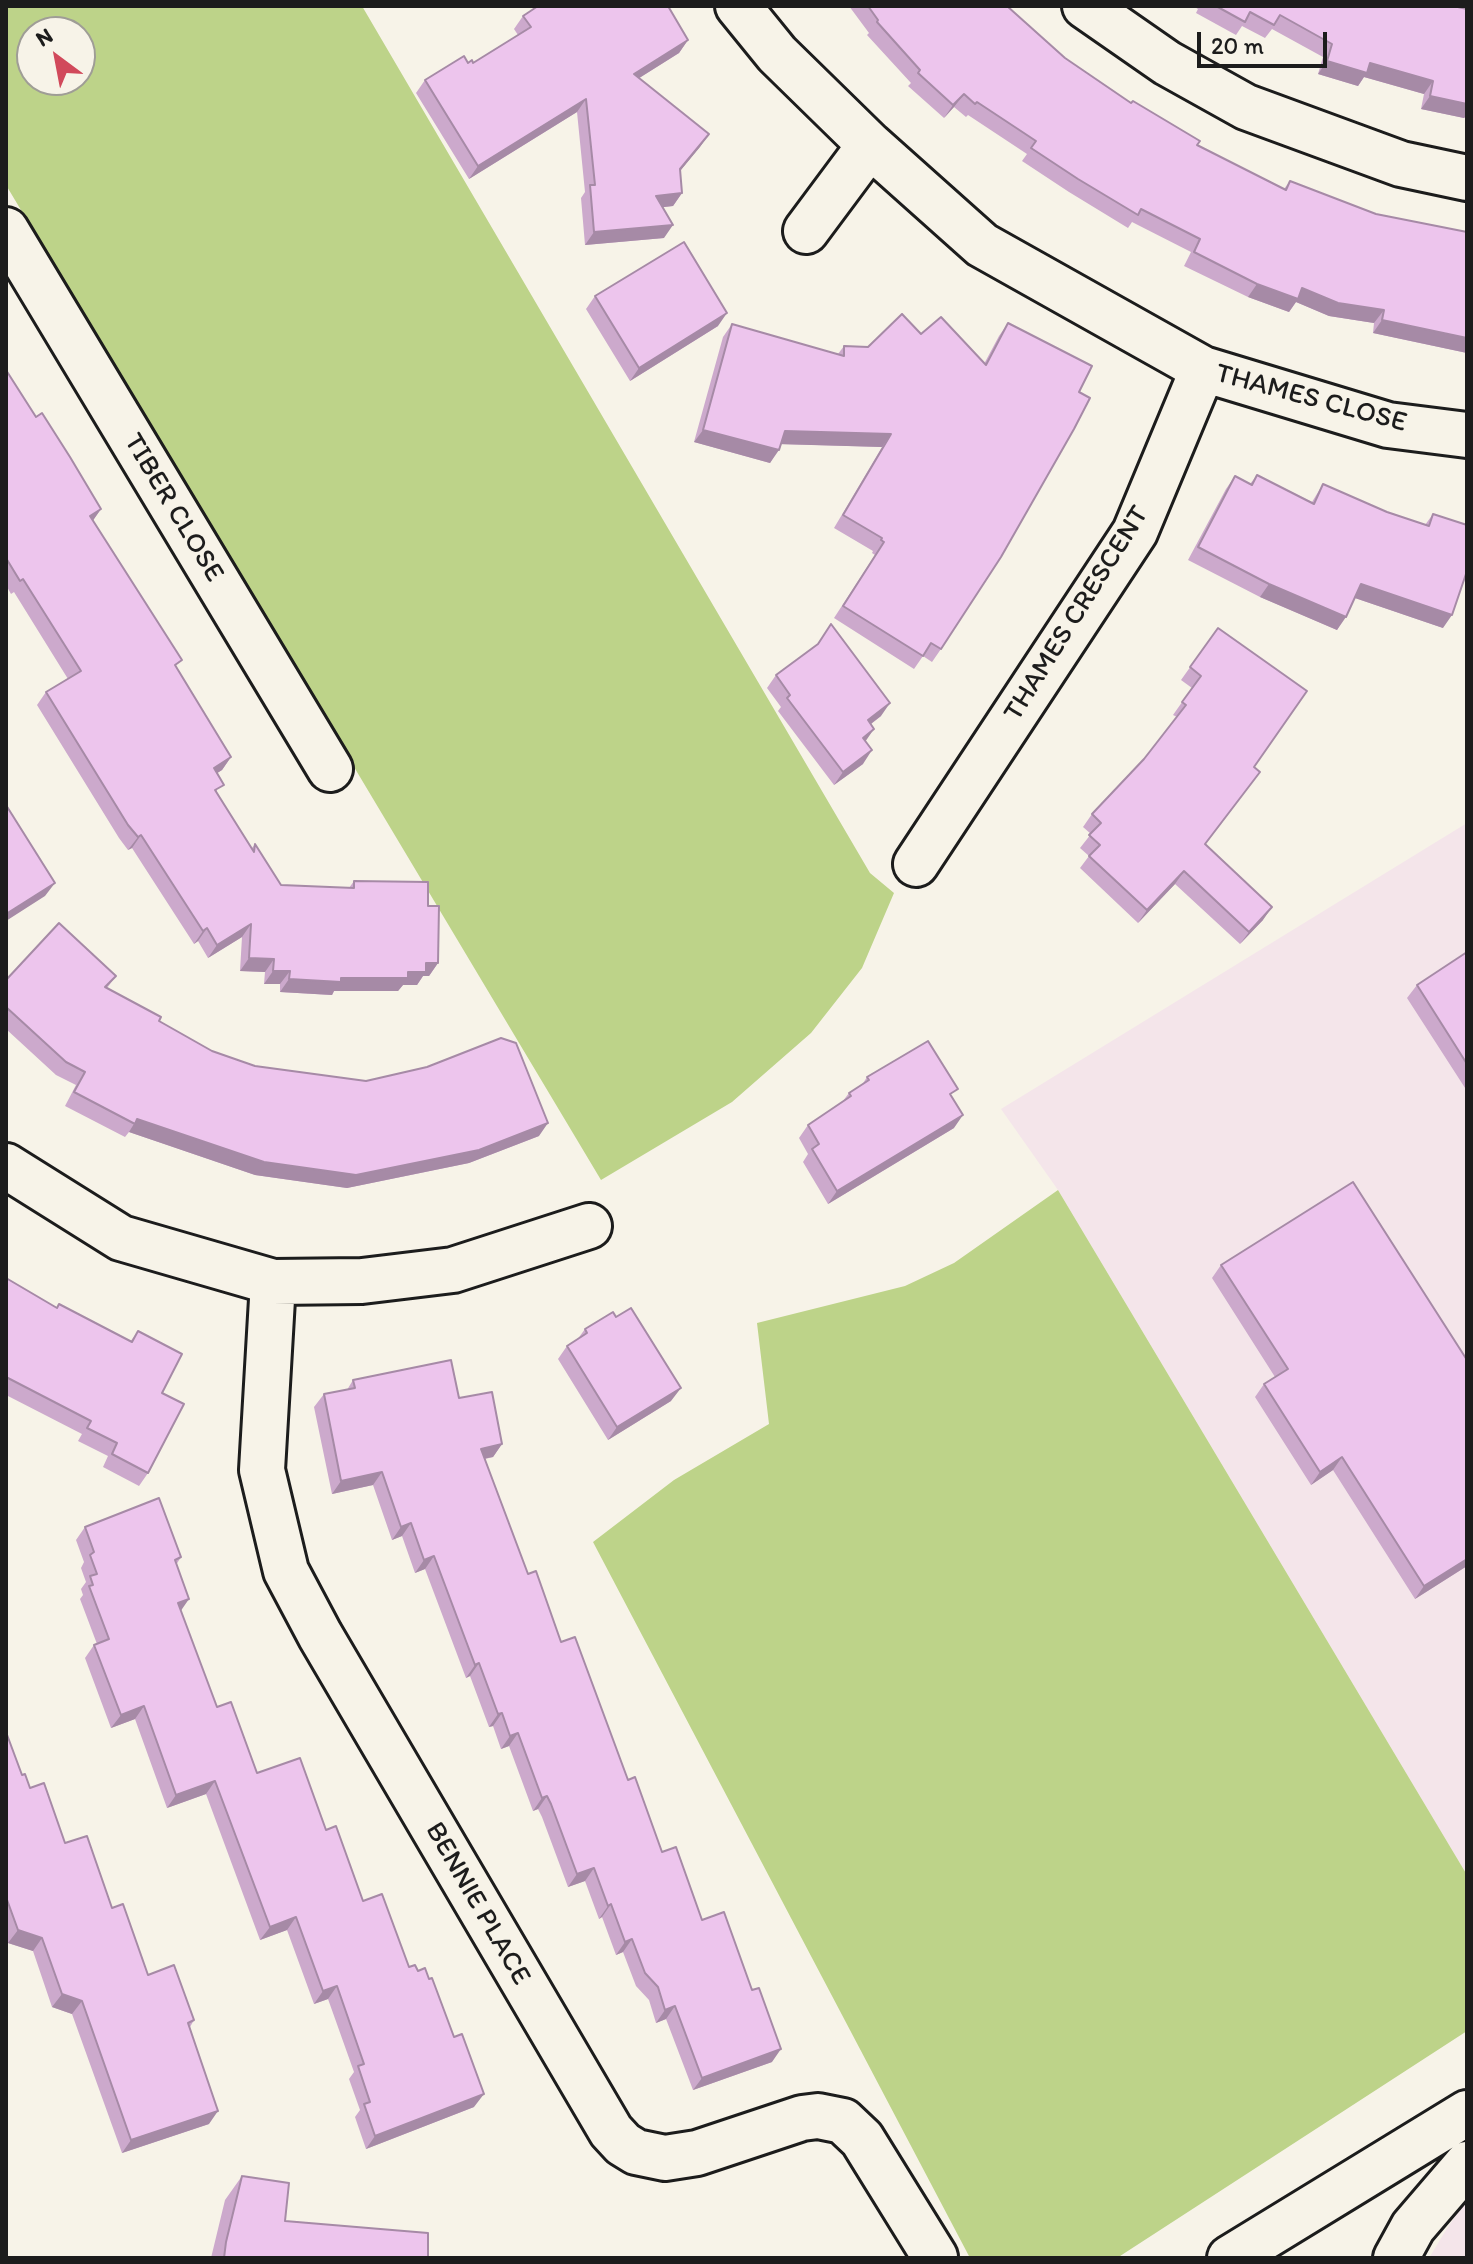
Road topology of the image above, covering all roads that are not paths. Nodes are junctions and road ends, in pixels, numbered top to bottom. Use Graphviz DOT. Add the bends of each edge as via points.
graph roads {
  1 [pos="738,6"];
  2 [pos="1085,6"];
  3 [pos="870,145"];
  4 [pos="1467,178"];
  5 [pos="806,231"];
  6 [pos="10,244"];
  7 [pos="1203,369"];
  8 [pos="1467,435"];
  9 [pos="330,769"];
  10 [pos="916,864"];
  11 [pos="6,1167"];
  12 [pos="589,1226"];
  13 [pos="273,1282"];
  14 [pos="1467,2113"];
  15 [pos="1467,2164"];
  16 [pos="935,2257"];
  17 [pos="1230,2258"];
  18 [pos="1396,2258"];
  1 -- 3 [label="street" via="777,54"];
  2 -- 4 [label="street" via="1167,63 1246,107 1401,164"];
  3 -- 5 [label="street"];
  3 -- 7 [label="street" via="982,245"];
  6 -- 9 [label="street, TIBER CLOSE"];
  7 -- 8 [label="street, THAMES CLOSE" via="1388,425"];
  7 -- 10 [label="street, THAMES CRESCENT" via="1135,532"];
  11 -- 13 [label="street" via="121,1238"];
  12 -- 13 [label="street" via="453,1270 362,1281"];
  13 -- 16 [label="street, BENNIE PLACE" via="262,1470 286,1571 611,2131 636,2152 665,2158 697,2153 802,2118 843,2121 862,2139"];
  14 -- 17 [label="street"];
  15 -- 18 [label="street" via="1413,2227"];
}
